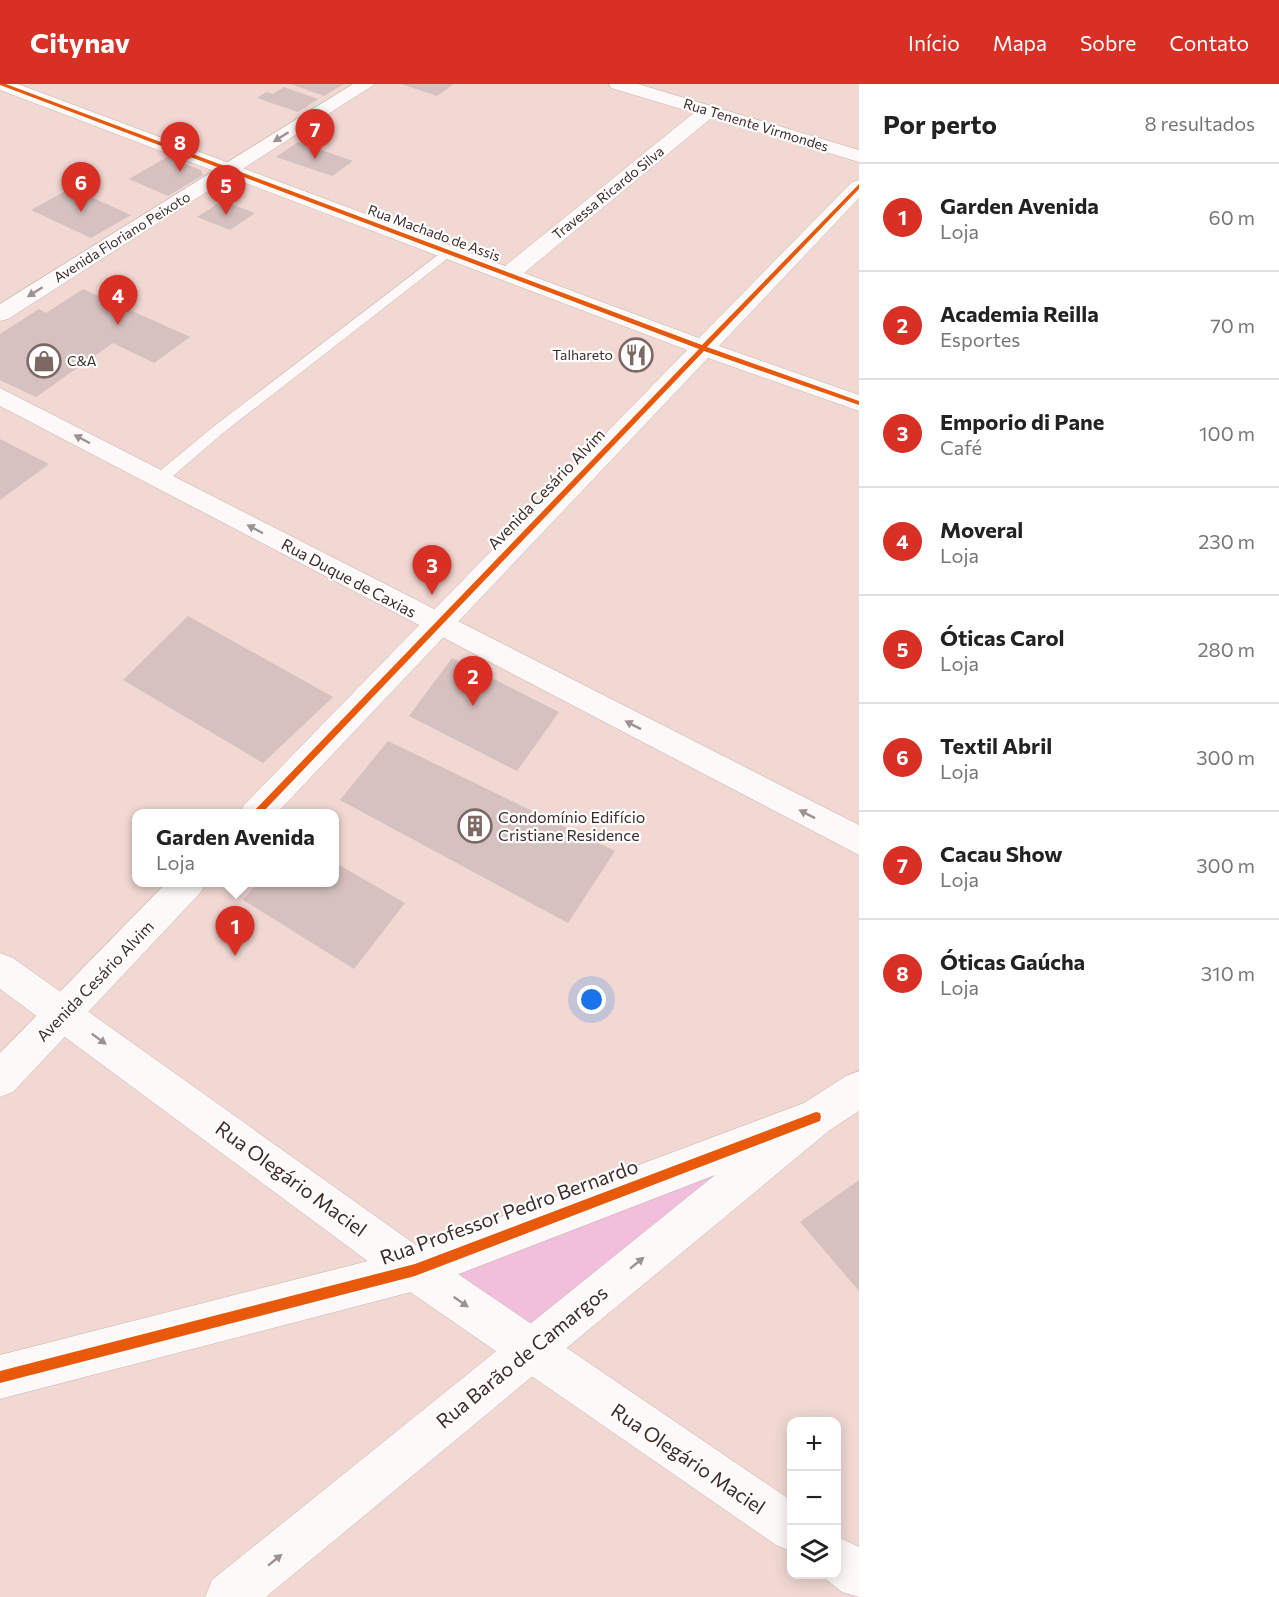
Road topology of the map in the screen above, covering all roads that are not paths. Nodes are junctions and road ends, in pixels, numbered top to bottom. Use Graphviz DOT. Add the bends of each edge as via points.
graph roads {
  1 [pos="1,84"];
  2 [pos="366,84"];
  3 [pos="618,84"];
  4 [pos="708,111"];
  5 [pos="859,156"];
  6 [pos="227,170"];
  7 [pos="859,186"];
  8 [pos="447,252"];
  9 [pos="508,275"];
  10 [pos="0,314"];
  11 [pos="703,348"];
  12 [pos="0,396"];
  13 [pos="859,403"];
  14 [pos="160,479"];
  15 [pos="437,624"];
  16 [pos="259,809"];
  17 [pos="859,841"];
  18 [pos="184,887"];
  19 [pos="0,969"];
  20 [pos="63,1013"];
  21 [pos="0,1079"];
  22 [pos="859,1089"];
  23 [pos="816,1117"];
  24 [pos="415,1270"];
  25 [pos="529,1350"];
  26 [pos="0,1377"];
  27 [pos="787,1526"];
  28 [pos="841,1562"];
  29 [pos="859,1575"];
  30 [pos="230,1597"];
  1 -- 6 [label="street, Rua Machado de Assis"];
  2 -- 6 [label="street, Avenida Floriano Peixoto, one-way"];
  3 -- 4 [label="street, Rua Tenente Virmondes"];
  4 -- 5 [label="street, Rua Tenente Virmondes"];
  4 -- 9 [label="street, Travessa Ricardo Silva"];
  6 -- 8 [label="street, Rua Machado de Assis"];
  6 -- 10 [label="street, Avenida Floriano Peixoto, one-way"];
  7 -- 11 [label="street, Avenida Cesário Alvim"];
  8 -- 9 [label="street, Rua Machado de Assis"];
  8 -- 14 [label="lane"];
  9 -- 11 [label="street, Rua Machado de Assis"];
  11 -- 13 [label="street, Rua Machado de Assis"];
  11 -- 15 [label="street, Avenida Cesário Alvim"];
  14 -- 12 [label="street, Rua Duque de Caxias, one-way"];
  15 -- 14 [label="street, Rua Duque de Caxias, one-way"];
  15 -- 16 [label="street, Avenida Cesário Alvim"];
  17 -- 15 [label="street, Rua Duque de Caxias, one-way"];
  18 -- 20 [label="street, Avenida Cesário Alvim"];
  19 -- 20 [label="street, Rua Olegário Maciel"];
  20 -- 21 [label="street, Avenida Cesário Alvim"];
  20 -- 24 [label="street, Rua Olegário Maciel, one-way"];
  22 -- 23 [label="street"];
  23 -- 24 [label="street, Rua Professor Pedro Bernardo"];
  25 -- 23 [label="street, Rua Barão de Camargos, one-way"];
  24 -- 25 [label="street, Rua Olegário Maciel, one-way"];
  24 -- 26 [label="street, Rua Professor Pedro Bernardo"];
  25 -- 27 [label="street, Rua Olegário Maciel"];
  30 -- 25 [label="street, Rua Barão de Camargos, one-way"];
  28 -- 29 [label="street"];
}
